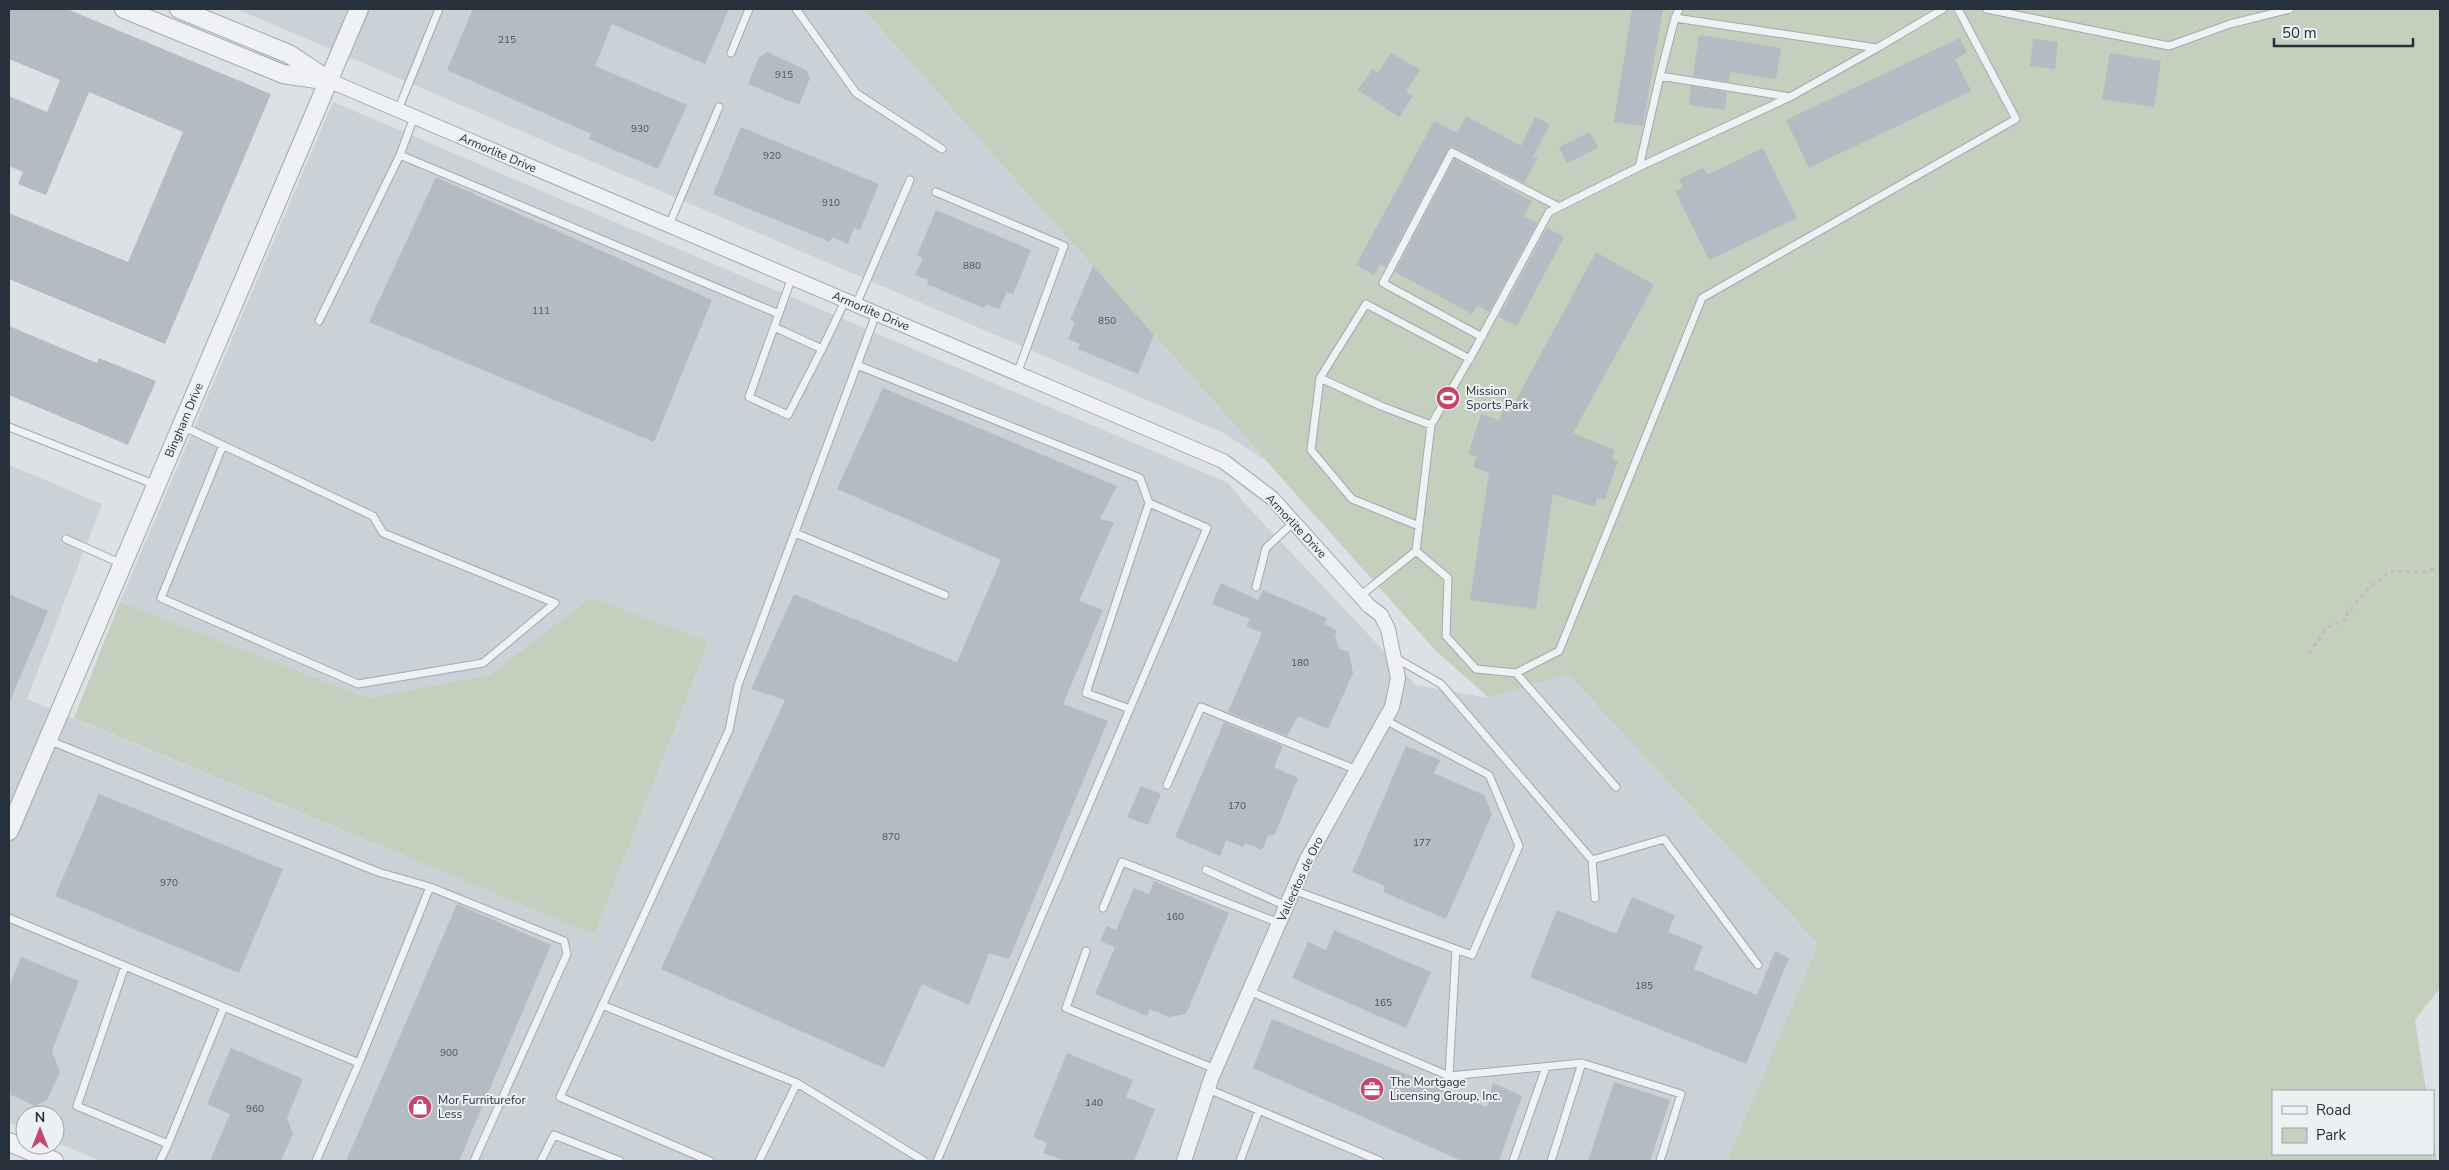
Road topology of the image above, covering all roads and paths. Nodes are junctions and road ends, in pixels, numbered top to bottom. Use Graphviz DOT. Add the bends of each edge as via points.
graph roads {
  1 [pos="124,9"];
  2 [pos="179,9"];
  3 [pos="359,9"];
  4 [pos="439,9"];
  5 [pos="749,9"];
  6 [pos="796,9"];
  7 [pos="1679,9"];
  8 [pos="1943,9"];
  9 [pos="1958,9"];
  10 [pos="1987,9"];
  11 [pos="2290,9"];
  12 [pos="1675,18"];
  13 [pos="1877,48"];
  14 [pos="731,53"];
  15 [pos="1660,76"];
  16 [pos="330,81"];
  17 [pos="1790,98"];
  18 [pos="719,107"];
  19 [pos="398,110"];
  20 [pos="414,116"];
  21 [pos="942,149"];
  22 [pos="400,155"];
  23 [pos="1639,167"];
  24 [pos="910,180"];
  25 [pos="936,192"];
  26 [pos="1559,207"];
  27 [pos="669,225"];
  28 [pos="792,278"];
  29 [pos="851,303"];
  30 [pos="778,314"];
  31 [pos="876,314"];
  32 [pos="318,321"];
  33 [pos="774,327"];
  34 [pos="1482,337"];
  35 [pos="822,349"];
  36 [pos="1470,359"];
  37 [pos="857,365"];
  38 [pos="1017,374"];
  39 [pos="1320,378"];
  40 [pos="1431,425"];
  41 [pos="182,426"];
  42 [pos="9,427"];
  43 [pos="223,445"];
  44 [pos="156,485"];
  45 [pos="1149,503"];
  46 [pos="1294,522"];
  47 [pos="1419,526"];
  48 [pos="794,533"];
  49 [pos="66,538"];
  50 [pos="1416,551"];
  51 [pos="123,564"];
  52 [pos="2440,567"];
  53 [pos="1256,587"];
  54 [pos="945,595"];
  55 [pos="1364,601"];
  56 [pos="2309,653"];
  57 [pos="1394,656"];
  58 [pos="1516,673"];
  59 [pos="1130,709"];
  60 [pos="1386,720"];
  61 [pos="48,740"];
  62 [pos="1357,770"];
  63 [pos="1167,785"];
  64 [pos="1616,787"];
  65 [pos="9,831"];
  66 [pos="1592,860"];
  67 [pos="1206,870"];
  68 [pos="430,887"];
  69 [pos="1293,890"];
  70 [pos="1595,898"];
  71 [pos="1286,906"];
  72 [pos="1103,908"];
  73 [pos="9,918"];
  74 [pos="1279,923"];
  75 [pos="1456,949"];
  76 [pos="1086,951"];
  77 [pos="1758,965"];
  78 [pos="125,966"];
  79 [pos="1249,991"];
  80 [pos="602,1005"];
  81 [pos="224,1007"];
  82 [pos="359,1063"];
  83 [pos="1582,1063"];
  84 [pos="1546,1067"];
  85 [pos="1216,1069"];
  86 [pos="1449,1076"];
  87 [pos="797,1082"];
  88 [pos="1208,1089"];
  89 [pos="1259,1110"];
  90 [pos="9,1142"];
  91 [pos="168,1144"];
  92 [pos="54,1161"];
  93 [pos="160,1161"];
  94 [pos="316,1161"];
  95 [pos="474,1161"];
  96 [pos="541,1161"];
  97 [pos="620,1161"];
  98 [pos="710,1161"];
  99 [pos="759,1161"];
  100 [pos="924,1161"];
  101 [pos="937,1161"];
  102 [pos="1184,1161"];
  103 [pos="1240,1161"];
  104 [pos="1380,1161"];
  105 [pos="1513,1161"];
  106 [pos="1551,1161"];
  107 [pos="1660,1161"];
  1 -- 16 [label="street, Armorlite Drive" via="283,74"];
  2 -- 16 [label="street, Armorlite Drive" via="289,54"];
  3 -- 16 [label="street, Bingham Drive"];
  4 -- 19 [label="lane"];
  5 -- 14 [label="lane"];
  6 -- 21 [label="lane" via="856,93"];
  7 -- 12 [label="lane"];
  8 -- 13 [label="lane"];
  9 -- 58 [label="lane" via="2016,119 1702,298 1559,651"];
  10 -- 11 [label="lane" via="2169,46 2230,24"];
  12 -- 13 [label="lane"];
  12 -- 15 [label="lane"];
  13 -- 17 [label="lane"];
  15 -- 17 [label="lane"];
  15 -- 23 [label="lane"];
  16 -- 19 [label="street, Armorlite Drive"];
  16 -- 41 [label="street, Bingham Drive"];
  17 -- 23 [label="lane"];
  18 -- 27 [label="lane"];
  19 -- 20 [label="street, Armorlite Drive"];
  20 -- 22 [label="lane"];
  20 -- 27 [label="street, Armorlite Drive"];
  22 -- 30 [label="lane"];
  22 -- 32 [label="lane"];
  23 -- 26 [label="lane"];
  24 -- 29 [label="lane"];
  25 -- 38 [label="lane" via="1064,246"];
  26 -- 34 [label="lane" via="1548,212"];
  26 -- 34 [label="lane" via="1452,152 1383,283"];
  27 -- 28 [label="street, Armorlite Drive"];
  28 -- 29 [label="street, Armorlite Drive"];
  28 -- 30 [label="lane"];
  29 -- 31 [label="street, Armorlite Drive"];
  29 -- 35 [label="lane"];
  30 -- 33 [label="lane"];
  31 -- 37 [label="lane"];
  31 -- 38 [label="street, Armorlite Drive"];
  33 -- 35 [label="lane"];
  33 -- 35 [label="lane" via="749,397 788,415"];
  34 -- 36 [label="lane"];
  36 -- 39 [label="lane" via="1366,304"];
  36 -- 40 [label="lane"];
  37 -- 45 [label="lane" via="1140,478"];
  37 -- 48 [label="lane"];
  38 -- 46 [label="street, Armorlite Drive" via="1223,462 1272,498"];
  39 -- 40 [label="lane"];
  39 -- 47 [label="lane" via="1311,450 1352,499"];
  40 -- 47 [label="lane"];
  41 -- 43 [label="lane"];
  41 -- 44 [label="street, Bingham Drive"];
  42 -- 44 [label="lane"];
  43 -- 43 [label="lane" via="373,516 383,533 555,603 483,663 358,684 161,598"];
  44 -- 51 [label="street, Bingham Drive"];
  45 -- 59 [label="lane" via="1086,693"];
  45 -- 59 [label="lane" via="1208,528"];
  46 -- 53 [label="lane" via="1266,548"];
  46 -- 55 [label="street, Armorlite Drive"];
  47 -- 50 [label="lane"];
  48 -- 54 [label="lane"];
  48 -- 80 [label="lane" via="738,685 729,730"];
  49 -- 51 [label="lane"];
  50 -- 55 [label="lane"];
  50 -- 58 [label="lane" via="1448,578 1446,636 1476,669"];
  51 -- 61 [label="street, Bingham Drive"];
  52 -- 56 [label="path" via="2424,572 2390,571 2367,589 2347,614 2348,618 2327,628"];
  55 -- 57 [label="street, Vallecitos de Oro" via="1381,615"];
  57 -- 60 [label="street, Vallecitos de Oro" via="1398,678"];
  57 -- 66 [label="lane" via="1441,684"];
  58 -- 64 [label="lane"];
  59 -- 101 [label="lane"];
  60 -- 62 [label="street, Vallecitos de Oro"];
  60 -- 75 [label="lane" via="1489,775 1519,846 1472,955"];
  61 -- 65 [label="street, Bingham Drive"];
  61 -- 68 [label="lane" via="378,872"];
  62 -- 63 [label="lane" via="1201,707"];
  62 -- 69 [label="street, Vallecitos de Oro"];
  66 -- 70 [label="lane"];
  66 -- 77 [label="lane" via="1664,839"];
  67 -- 71 [label="lane"];
  68 -- 82 [label="lane"];
  68 -- 95 [label="lane" via="564,941 567,954"];
  69 -- 71 [label="street, Vallecitos de Oro"];
  69 -- 75 [label="lane"];
  71 -- 74 [label="street, Vallecitos de Oro"];
  72 -- 74 [label="lane" via="1122,862"];
  73 -- 78 [label="lane"];
  74 -- 79 [label="street, Vallecitos de Oro"];
  75 -- 86 [label="lane"];
  76 -- 85 [label="lane" via="1066,1008"];
  78 -- 81 [label="lane"];
  78 -- 91 [label="lane" via="77,1106"];
  79 -- 85 [label="street, Vallecitos de Oro"];
  79 -- 86 [label="lane"];
  80 -- 87 [label="lane"];
  80 -- 98 [label="lane" via="560,1097"];
  81 -- 82 [label="lane"];
  81 -- 91 [label="lane"];
  82 -- 94 [label="lane"];
  83 -- 84 [label="lane"];
  83 -- 106 [label="lane"];
  83 -- 107 [label="lane" via="1681,1094"];
  84 -- 86 [label="lane"];
  84 -- 105 [label="lane"];
  85 -- 88 [label="street, Vallecitos de Oro"];
  87 -- 99 [label="lane"];
  87 -- 100 [label="lane"];
  88 -- 89 [label="lane"];
  88 -- 102 [label="street, Vallecitos de Oro"];
  89 -- 103 [label="lane"];
  89 -- 104 [label="lane"];
  90 -- 92 [label="street"];
  91 -- 93 [label="lane"];
  96 -- 97 [label="lane" via="554,1135"];
}
